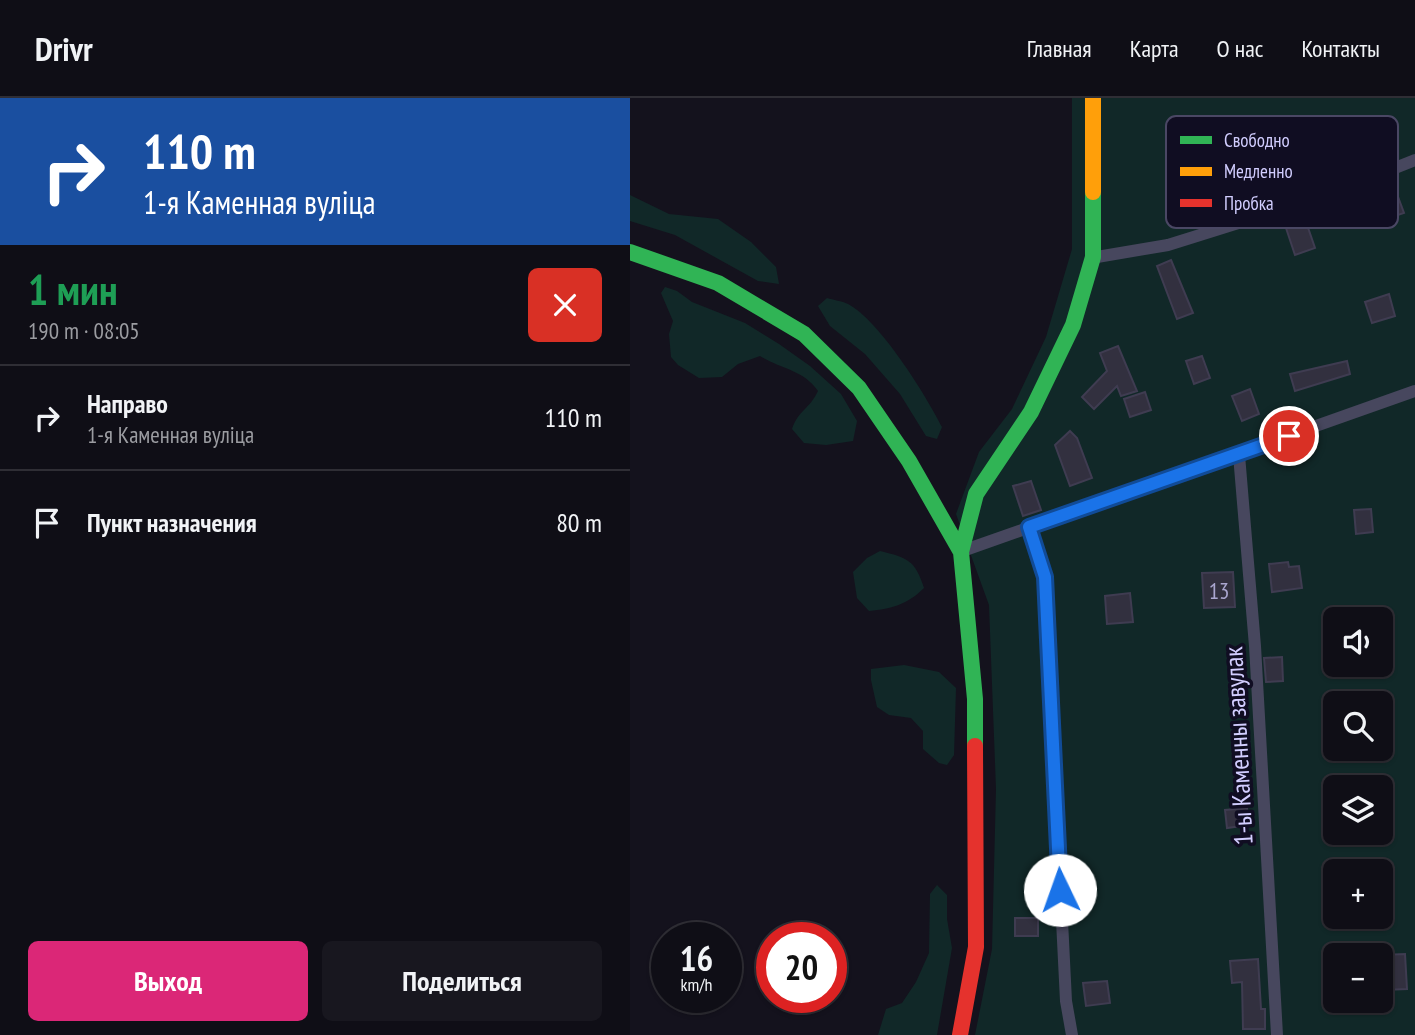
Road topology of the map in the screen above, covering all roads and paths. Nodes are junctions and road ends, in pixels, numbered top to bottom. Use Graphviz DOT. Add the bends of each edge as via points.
graph roads {
  1 [pos="1093,98"];
  2 [pos="1415,160"];
  3 [pos="1398,167"];
  4 [pos="1223,228"];
  5 [pos="630,252"];
  6 [pos="1093,257"];
  7 [pos="1415,391"];
  8 [pos="1239,455"];
  9 [pos="1029,527"];
  10 [pos="961,552"];
  11 [pos="960,1035"];
  12 [pos="1072,1035"];
  13 [pos="1277,1035"];
  1 -- 6 [label="street"];
  2 -- 3 [label="lane"];
  4 -- 6 [label="lane" via="1181,241"];
  5 -- 10 [label="street" via="718,283 804,334 859,388 909,461"];
  6 -- 10 [label="street" via="1073,324 1031,412 976,494"];
  7 -- 8 [label="lane"];
  8 -- 9 [label="lane"];
  8 -- 13 [label="lane, 1-ы Каменны завулак"];
  9 -- 10 [label="lane"];
  9 -- 12 [label="lane" via="1045,577 1065,987"];
  10 -- 11 [label="street" via="975,699 976,947"];
}
